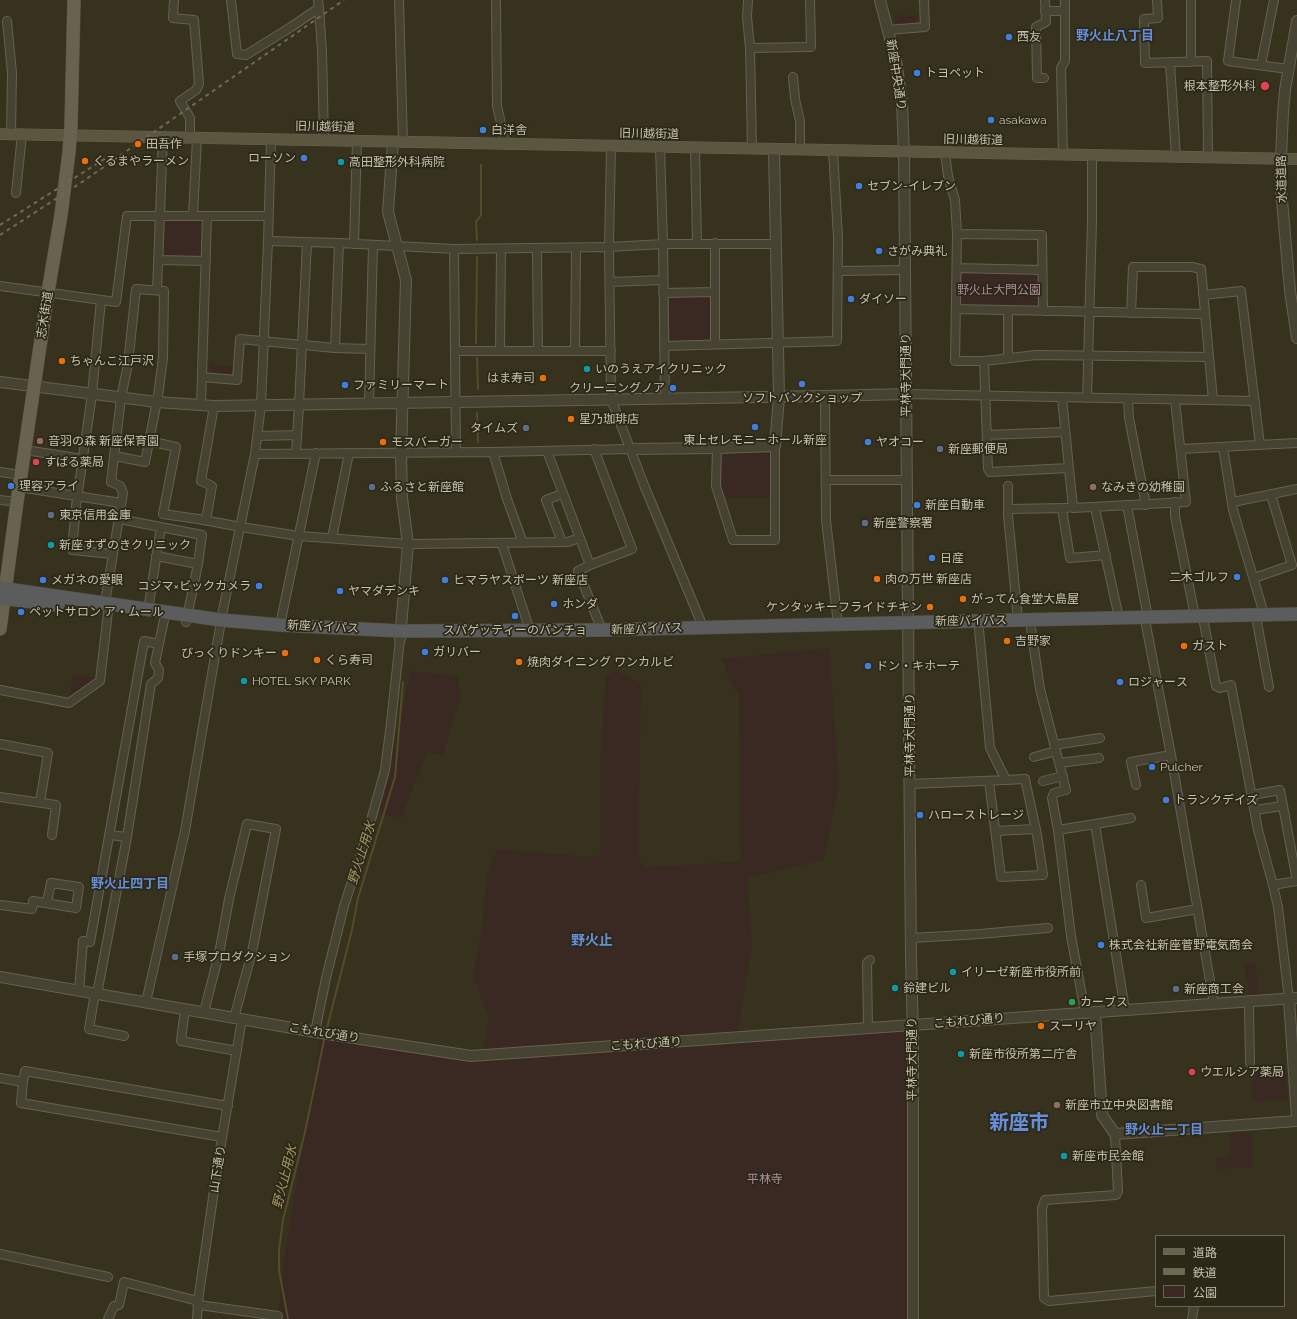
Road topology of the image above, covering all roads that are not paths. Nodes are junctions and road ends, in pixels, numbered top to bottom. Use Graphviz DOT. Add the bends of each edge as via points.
graph roads {
  1 [pos="74,0"];
  2 [pos="174,0"];
  3 [pos="231,0"];
  4 [pos="399,0"];
  5 [pos="496,0"];
  6 [pos="748,0"];
  7 [pos="810,0"];
  8 [pos="880,0"];
  9 [pos="924,0"];
  10 [pos="1045,0"];
  11 [pos="1066,0"];
  12 [pos="1157,0"];
  13 [pos="1191,0"];
  14 [pos="1236,0"];
  15 [pos="1274,0"];
  16 [pos="319,4"];
  17 [pos="1045,11"];
  18 [pos="1065,11"];
  19 [pos="7,21"];
  20 [pos="1297,25"];
  21 [pos="888,30"];
  22 [pos="750,48"];
  23 [pos="1191,62"];
  24 [pos="1170,63"];
  25 [pos="1261,65"];
  26 [pos="1288,69"];
  27 [pos="793,77"];
  28 [pos="1044,78"];
  29 [pos="11,134"];
  30 [pos="70,136"];
  31 [pos="163,137"];
  32 [pos="194,138"];
  33 [pos="271,139"];
  34 [pos="324,141"];
  35 [pos="357,141"];
  36 [pos="398,142"];
  37 [pos="506,145"];
  38 [pos="611,147"];
  39 [pos="660,148"];
  40 [pos="695,148"];
  41 [pos="752,150"];
  42 [pos="774,150"];
  43 [pos="800,150"];
  44 [pos="833,150"];
  45 [pos="904,152"];
  46 [pos="945,153"];
  47 [pos="1063,155"];
  48 [pos="1092,156"];
  49 [pos="1176,157"];
  50 [pos="1208,158"];
  51 [pos="1281,159"];
  52 [pos="1297,159"];
  53 [pos="16,192"];
  54 [pos="161,215"];
  55 [pos="193,215"];
  56 [pos="207,216"];
  57 [pos="269,216"];
  58 [pos="957,234"];
  59 [pos="268,242"];
  60 [pos="307,243"];
  61 [pos="339,243"];
  62 [pos="715,243"];
  63 [pos="354,244"];
  64 [pos="663,244"];
  65 [pos="697,244"];
  66 [pos="776,244"];
  67 [pos="372,245"];
  68 [pos="397,246"];
  69 [pos="609,247"];
  70 [pos="501,248"];
  71 [pos="537,248"];
  72 [pos="576,248"];
  73 [pos="454,249"];
  74 [pos="158,260"];
  75 [pos="206,261"];
  76 [pos="957,268"];
  77 [pos="905,270"];
  78 [pos="1042,270"];
  79 [pos="838,271"];
  80 [pos="663,280"];
  81 [pos="610,282"];
  82 [pos="0,286"];
  83 [pos="157,290"];
  84 [pos="1294,291"];
  85 [pos="48,292"];
  86 [pos="715,292"];
  87 [pos="664,293"];
  88 [pos="1203,295"];
  89 [pos="101,300"];
  90 [pos="956,309"];
  91 [pos="1008,310"];
  92 [pos="1043,311"];
  93 [pos="1090,312"];
  94 [pos="1132,313"];
  95 [pos="1204,314"];
  96 [pos="1297,338"];
  97 [pos="264,342"];
  98 [pos="778,343"];
  99 [pos="301,344"];
  100 [pos="716,344"];
  101 [pos="664,346"];
  102 [pos="335,348"];
  103 [pos="370,349"];
  104 [pos="611,350"];
  105 [pos="454,351"];
  106 [pos="500,351"];
  107 [pos="538,351"];
  108 [pos="575,351"];
  109 [pos="1089,355"];
  110 [pos="1209,357"];
  111 [pos="1008,358"];
  112 [pos="984,361"];
  113 [pos="202,377"];
  114 [pos="0,382"];
  115 [pos="34,386"];
  116 [pos="92,394"];
  117 [pos="906,394"];
  118 [pos="825,396"];
  119 [pos="985,396"];
  120 [pos="779,397"];
  121 [pos="121,398"];
  122 [pos="1062,398"];
  123 [pos="1087,398"];
  124 [pos="611,399"];
  125 [pos="665,399"];
  126 [pos="1128,399"];
  127 [pos="1175,400"];
  128 [pos="1213,400"];
  129 [pos="1255,401"];
  130 [pos="157,402"];
  131 [pos="456,402"];
  132 [pos="402,403"];
  133 [pos="369,404"];
  134 [pos="201,405"];
  135 [pos="261,405"];
  136 [pos="300,405"];
  137 [pos="214,406"];
  138 [pos="1065,432"];
  139 [pos="987,435"];
  140 [pos="257,436"];
  141 [pos="297,436"];
  142 [pos="149,441"];
  143 [pos="1297,443"];
  144 [pos="1260,445"];
  145 [pos="775,446"];
  146 [pos="1223,447"];
  147 [pos="630,448"];
  148 [pos="717,448"];
  149 [pos="594,449"];
  150 [pos="1181,449"];
  151 [pos="25,450"];
  152 [pos="547,451"];
  153 [pos="456,452"];
  154 [pos="493,452"];
  155 [pos="296,453"];
  156 [pos="316,453"];
  157 [pos="349,453"];
  158 [pos="401,453"];
  159 [pos="255,454"];
  160 [pos="115,456"];
  161 [pos="83,458"];
  162 [pos="1069,468"];
  163 [pos="0,472"];
  164 [pos="826,480"];
  165 [pos="907,480"];
  166 [pos="20,481"];
  167 [pos="1008,486"];
  168 [pos="1297,489"];
  169 [pos="562,494"];
  170 [pos="1272,495"];
  171 [pos="78,496"];
  172 [pos="0,500"];
  173 [pos="17,502"];
  174 [pos="1175,502"];
  175 [pos="1233,502"];
  176 [pos="121,503"];
  177 [pos="1146,504"];
  178 [pos="1127,505"];
  179 [pos="1073,508"];
  180 [pos="1095,508"];
  181 [pos="1008,509"];
  182 [pos="1062,509"];
  183 [pos="119,519"];
  184 [pos="206,520"];
  185 [pos="161,527"];
  186 [pos="241,527"];
  187 [pos="299,536"];
  188 [pos="332,538"];
  189 [pos="579,538"];
  190 [pos="562,542"];
  191 [pos="523,543"];
  192 [pos="408,544"];
  193 [pos="502,544"];
  194 [pos="112,554"];
  195 [pos="1106,555"];
  196 [pos="156,556"];
  197 [pos="198,564"];
  198 [pos="590,566"];
  199 [pos="1254,578"];
  200 [pos="2,593"];
  201 [pos="106,607"];
  202 [pos="148,610"];
  203 [pos="1297,614"];
  204 [pos="1119,618"];
  205 [pos="1260,618"];
  206 [pos="187,619"];
  207 [pos="164,620"];
  208 [pos="1018,620"];
  209 [pos="1200,620"];
  210 [pos="1147,621"];
  211 [pos="1297,622"];
  212 [pos="220,623"];
  213 [pos="838,624"];
  214 [pos="280,625"];
  215 [pos="908,626"];
  216 [pos="703,627"];
  217 [pos="1031,628"];
  218 [pos="0,629"];
  219 [pos="979,629"];
  220 [pos="530,630"];
  221 [pos="602,630"];
  222 [pos="400,635"];
  223 [pos="159,644"];
  224 [pos="1269,687"];
  225 [pos="0,690"];
  226 [pos="1100,738"];
  227 [pos="0,744"];
  228 [pos="1055,748"];
  229 [pos="1171,755"];
  230 [pos="1034,757"];
  231 [pos="1099,758"];
  232 [pos="1059,763"];
  233 [pos="1063,776"];
  234 [pos="1006,780"];
  235 [pos="989,781"];
  236 [pos="1043,782"];
  237 [pos="910,784"];
  238 [pos="1136,785"];
  239 [pos="1252,795"];
  240 [pos="0,797"];
  241 [pos="40,802"];
  242 [pos="1282,806"];
  243 [pos="1255,810"];
  244 [pos="1132,818"];
  245 [pos="1095,824"];
  246 [pos="1036,829"];
  247 [pos="1058,830"];
  248 [pos="995,831"];
  249 [pos="110,834"];
  250 [pos="52,835"];
  251 [pos="126,837"];
  252 [pos="1297,881"];
  253 [pos="1141,885"];
  254 [pos="1273,885"];
  255 [pos="47,902"];
  256 [pos="0,905"];
  257 [pos="1198,909"];
  258 [pos="1048,928"];
  259 [pos="912,938"];
  260 [pos="870,960"];
  261 [pos="0,977"];
  262 [pos="79,990"];
  263 [pos="96,993"];
  264 [pos="1293,998"];
  265 [pos="146,1002"];
  266 [pos="1247,1002"];
  267 [pos="1214,1004"];
  268 [pos="185,1009"];
  269 [pos="1125,1010"];
  270 [pos="204,1012"];
  271 [pos="1085,1012"];
  272 [pos="1095,1012"];
  273 [pos="238,1018"];
  274 [pos="913,1026"];
  275 [pos="868,1029"];
  276 [pos="315,1032"];
  277 [pos="124,1036"];
  278 [pos="237,1051"];
  279 [pos="1250,1063"];
  280 [pos="0,1078"];
  281 [pos="23,1082"];
  282 [pos="228,1106"];
  283 [pos="1297,1120"];
  284 [pos="1115,1134"];
  285 [pos="222,1137"];
  286 [pos="0,1254"];
  287 [pos="108,1277"];
  288 [pos="1155,1291"];
  289 [pos="198,1303"];
  290 [pos="1194,1307"];
  291 [pos="278,1316"];
  292 [pos="108,1319"];
  293 [pos="197,1319"];
  294 [pos="913,1319"];
  295 [pos="1192,1319"];
  1 -- 30 [label="main road, 志木街道"];
  2 -- 32 [label="street" via="173,18 194,20 199,84 196,90 180,101 190,118"];
  3 -- 16 [label="street" via="237,54 246,55"];
  4 -- 36 [label="street"];
  5 -- 37 [label="street" via="497,106"];
  6 -- 22 [label="street"];
  7 -- 22 [label="street" via="811,48"];
  8 -- 21 [label="street, 新座中央通り"];
  9 -- 21 [label="street" via="925,27"];
  10 -- 17 [label="street"];
  11 -- 18 [label="street"];
  12 -- 24 [label="street" via="1158,18 1144,19 1145,63"];
  13 -- 23 [label="street"];
  14 -- 25 [label="street" via="1228,61"];
  15 -- 25 [label="street"];
  16 -- 34 [label="street"];
  17 -- 18 [label="street"];
  17 -- 28 [label="street" via="1046,22 1036,27 1037,78"];
  18 -- 47 [label="street" via="1065,61 1061,68"];
  19 -- 29 [label="street" via="12,73"];
  20 -- 26 [label="street, 水道道路"];
  21 -- 45 [label="street, 新座中央通り" via="900,85"];
  22 -- 41 [label="street"];
  23 -- 24 [label="street"];
  23 -- 50 [label="street" via="1207,61"];
  24 -- 49 [label="street"];
  25 -- 26 [label="street"];
  26 -- 51 [label="street, 水道道路" via="1282,113"];
  27 -- 43 [label="street" via="800,121"];
  29 -- 30 [label="main road, 旧川越街道"];
  29 -- 53 [label="street"];
  30 -- 31 [label="main road, 旧川越街道"];
  30 -- 85 [label="main road, 志木街道" via="61,215"];
  31 -- 32 [label="main road, 旧川越街道"];
  31 -- 54 [label="street"];
  32 -- 33 [label="main road, 旧川越街道"];
  32 -- 55 [label="street"];
  33 -- 34 [label="main road, 旧川越街道"];
  33 -- 57 [label="street"];
  34 -- 35 [label="main road, 旧川越街道"];
  35 -- 36 [label="main road, 旧川越街道"];
  35 -- 63 [label="street"];
  36 -- 37 [label="main road, 旧川越街道"];
  36 -- 68 [label="street" via="388,212"];
  37 -- 38 [label="main road, 旧川越街道"];
  38 -- 39 [label="main road, 旧川越街道"];
  38 -- 69 [label="street"];
  39 -- 40 [label="main road, 旧川越街道"];
  39 -- 64 [label="street"];
  40 -- 41 [label="main road, 旧川越街道"];
  40 -- 65 [label="street"];
  41 -- 42 [label="main road, 旧川越街道"];
  42 -- 43 [label="main road, 旧川越街道"];
  42 -- 66 [label="street"];
  43 -- 44 [label="main road, 旧川越街道"];
  44 -- 45 [label="main road, 旧川越街道"];
  44 -- 79 [label="street"];
  45 -- 46 [label="main road, 旧川越街道"];
  45 -- 77 [label="street, 平林寺大門通り"];
  46 -- 47 [label="main road, 旧川越街道"];
  46 -- 58 [label="street" via="955,200"];
  47 -- 48 [label="main road, 旧川越街道"];
  48 -- 49 [label="main road, 旧川越街道"];
  48 -- 93 [label="street"];
  49 -- 50 [label="main road, 旧川越街道"];
  50 -- 51 [label="main road, 旧川越街道"];
  51 -- 52 [label="main road, 旧川越街道"];
  51 -- 84 [label="street, 水道道路" via="1281,197"];
  54 -- 55 [label="street"];
  54 -- 74 [label="street"];
  54 -- 89 [label="street" via="127,216 116,302"];
  55 -- 56 [label="street"];
  56 -- 57 [label="street"];
  56 -- 75 [label="street"];
  57 -- 59 [label="street"];
  58 -- 76 [label="street"];
  58 -- 78 [label="street" via="1042,235"];
  59 -- 60 [label="street"];
  59 -- 97 [label="street"];
  60 -- 61 [label="street"];
  60 -- 99 [label="street"];
  61 -- 63 [label="street"];
  61 -- 102 [label="street"];
  62 -- 65 [label="street"];
  62 -- 66 [label="street"];
  62 -- 86 [label="street"];
  63 -- 67 [label="street"];
  64 -- 65 [label="street"];
  64 -- 69 [label="street"];
  64 -- 80 [label="street"];
  66 -- 98 [label="street"];
  67 -- 68 [label="street"];
  67 -- 103 [label="street"];
  68 -- 73 [label="street"];
  68 -- 132 [label="street" via="406,280"];
  69 -- 72 [label="street"];
  69 -- 81 [label="street"];
  70 -- 71 [label="street"];
  70 -- 73 [label="street"];
  70 -- 106 [label="street"];
  71 -- 72 [label="street"];
  71 -- 107 [label="street"];
  72 -- 108 [label="street"];
  73 -- 105 [label="street"];
  74 -- 75 [label="street"];
  74 -- 83 [label="street"];
  75 -- 113 [label="street"];
  76 -- 78 [label="street"];
  76 -- 90 [label="street"];
  77 -- 79 [label="street"];
  77 -- 117 [label="street, 平林寺大門通り"];
  78 -- 92 [label="street"];
  79 -- 98 [label="street" via="837,341"];
  80 -- 81 [label="street"];
  80 -- 87 [label="street"];
  81 -- 104 [label="street"];
  82 -- 85 [label="street"];
  83 -- 121 [label="street" via="136,289 128,364"];
  83 -- 130 [label="street" via="164,291 163,358"];
  84 -- 96 [label="street, 水道道路"];
  85 -- 89 [label="street"];
  85 -- 115 [label="main road, 志木街道"];
  86 -- 87 [label="street"];
  86 -- 100 [label="street"];
  87 -- 101 [label="street"];
  88 -- 94 [label="street" via="1201,269 1133,266"];
  88 -- 95 [label="street"];
  88 -- 129 [label="street" via="1241,291"];
  89 -- 116 [label="street"];
  90 -- 91 [label="street"];
  90 -- 112 [label="street" via="955,361"];
  91 -- 92 [label="street"];
  91 -- 111 [label="street"];
  92 -- 93 [label="street"];
  93 -- 94 [label="street"];
  93 -- 109 [label="street"];
  94 -- 95 [label="street"];
  95 -- 110 [label="street"];
  97 -- 99 [label="street"];
  97 -- 113 [label="street" via="240,339 237,380"];
  97 -- 135 [label="street"];
  98 -- 100 [label="street"];
  98 -- 120 [label="street"];
  99 -- 102 [label="street"];
  99 -- 136 [label="street"];
  100 -- 101 [label="street"];
  101 -- 125 [label="street"];
  102 -- 103 [label="street"];
  103 -- 133 [label="street"];
  104 -- 108 [label="street"];
  104 -- 124 [label="street"];
  105 -- 106 [label="street"];
  105 -- 131 [label="street"];
  106 -- 107 [label="street"];
  107 -- 108 [label="street"];
  109 -- 110 [label="street"];
  109 -- 111 [label="street" via="1036,354"];
  109 -- 123 [label="street"];
  110 -- 128 [label="street"];
  111 -- 112 [label="street"];
  112 -- 119 [label="street"];
  113 -- 134 [label="street"];
  114 -- 115 [label="street"];
  115 -- 116 [label="street"];
  115 -- 151 [label="main road, 志木街道"];
  116 -- 121 [label="street"];
  116 -- 161 [label="street"];
  117 -- 118 [label="street"];
  117 -- 119 [label="street"];
  117 -- 165 [label="street, 平林寺大門通り"];
  118 -- 120 [label="street"];
  118 -- 164 [label="street"];
  119 -- 122 [label="street"];
  119 -- 139 [label="street"];
  120 -- 125 [label="street"];
  120 -- 145 [label="street"];
  121 -- 130 [label="street"];
  121 -- 160 [label="street"];
  122 -- 123 [label="street"];
  122 -- 138 [label="street"];
  123 -- 126 [label="street"];
  124 -- 125 [label="street"];
  124 -- 131 [label="street"];
  124 -- 147 [label="street"];
  126 -- 127 [label="street"];
  126 -- 177 [label="street" via="1129,418"];
  127 -- 128 [label="street"];
  127 -- 150 [label="street"];
  128 -- 129 [label="street"];
  129 -- 144 [label="street"];
  130 -- 134 [label="street"];
  130 -- 142 [label="street"];
  131 -- 132 [label="street"];
  131 -- 153 [label="street"];
  132 -- 133 [label="street"];
  132 -- 158 [label="street"];
  133 -- 136 [label="street"];
  134 -- 137 [label="street"];
  135 -- 136 [label="street"];
  135 -- 137 [label="street"];
  135 -- 140 [label="street"];
  136 -- 141 [label="street"];
  137 -- 184 [label="street" via="200,481 212,486"];
  138 -- 139 [label="street"];
  138 -- 162 [label="street"];
  139 -- 162 [label="street" via="990,472"];
  140 -- 141 [label="street"];
  140 -- 159 [label="street"];
  141 -- 155 [label="street"];
  142 -- 160 [label="street" via="145,462"];
  142 -- 184 [label="street" via="176,447 163,514"];
  143 -- 144 [label="street"];
  144 -- 146 [label="street"];
  145 -- 148 [label="street"];
  145 -- 148 [label="street" via="775,540 733,540 716,486"];
  146 -- 150 [label="street"];
  146 -- 175 [label="street"];
  147 -- 148 [label="street"];
  147 -- 149 [label="street"];
  147 -- 216 [label="street"];
  149 -- 152 [label="street"];
  149 -- 198 [label="street" via="632,549"];
  150 -- 174 [label="street" via="1186,502"];
  151 -- 161 [label="street"];
  151 -- 166 [label="main road, 志木街道"];
  152 -- 154 [label="street"];
  152 -- 169 [label="street"];
  153 -- 154 [label="street"];
  153 -- 158 [label="street"];
  154 -- 191 [label="street" via="506,499"];
  155 -- 156 [label="street"];
  155 -- 159 [label="street"];
  156 -- 157 [label="street"];
  156 -- 187 [label="street"];
  157 -- 158 [label="street"];
  157 -- 188 [label="street"];
  158 -- 192 [label="street" via="402,498"];
  159 -- 186 [label="street"];
  160 -- 176 [label="street" via="111,482 120,486 123,493"];
  161 -- 171 [label="street"];
  162 -- 179 [label="street"];
  163 -- 166 [label="street"];
  164 -- 165 [label="street"];
  164 -- 213 [label="street" via="826,520"];
  165 -- 215 [label="street, 平林寺大門通り"];
  166 -- 171 [label="street"];
  166 -- 173 [label="main road, 志木街道"];
  167 -- 181 [label="street"];
  168 -- 170 [label="street"];
  169 -- 189 [label="street"];
  169 -- 190 [label="street" via="546,500"];
  170 -- 175 [label="street"];
  170 -- 199 [label="street" via="1292,565"];
  171 -- 176 [label="street"];
  171 -- 194 [label="street" via="72,550"];
  172 -- 173 [label="street"];
  173 -- 200 [label="main road, 志木街道"];
  174 -- 177 [label="street"];
  174 -- 209 [label="street" via="1175,516"];
  175 -- 199 [label="street" via="1233,510"];
  176 -- 183 [label="street"];
  177 -- 178 [label="street"];
  178 -- 180 [label="street"];
  178 -- 210 [label="street"];
  179 -- 180 [label="street"];
  179 -- 182 [label="street"];
  180 -- 195 [label="street"];
  181 -- 182 [label="street"];
  181 -- 208 [label="street"];
  182 -- 195 [label="street" via="1070,558"];
  183 -- 185 [label="street"];
  183 -- 194 [label="street"];
  184 -- 186 [label="street"];
  185 -- 196 [label="street"];
  185 -- 197 [label="street" via="202,535"];
  186 -- 187 [label="street"];
  186 -- 212 [label="street"];
  187 -- 188 [label="street"];
  187 -- 214 [label="street"];
  188 -- 192 [label="street"];
  189 -- 190 [label="street"];
  189 -- 198 [label="street"];
  190 -- 191 [label="street"];
  191 -- 193 [label="street"];
  192 -- 193 [label="street"];
  192 -- 222 [label="street"];
  193 -- 220 [label="street"];
  194 -- 201 [label="street"];
  195 -- 204 [label="street"];
  196 -- 197 [label="street"];
  196 -- 202 [label="street"];
  197 -- 206 [label="street"];
  198 -- 221 [label="street" via="578,571"];
  199 -- 205 [label="street"];
  200 -- 201 [label="highway, 新座バイパス"];
  200 -- 218 [label="main road, 志木街道"];
  201 -- 202 [label="highway, 新座バイパス"];
  201 -- 207 [label="highway, 新座バイパス"];
  201 -- 225 [label="street" via="100,681 69,703"];
  202 -- 206 [label="highway, 新座バイパス"];
  203 -- 205 [label="highway, 新座バイパス"];
  204 -- 208 [label="highway, 新座バイパス"];
  204 -- 210 [label="highway, 新座バイパス"];
  205 -- 209 [label="highway, 新座バイパス"];
  205 -- 211 [label="highway, 新座バイパス"];
  205 -- 224 [label="street"];
  206 -- 207 [label="highway, 新座バイパス"];
  206 -- 212 [label="highway, 新座バイパス"];
  207 -- 223 [label="street"];
  208 -- 215 [label="highway, 新座バイパス"];
  209 -- 210 [label="highway, 新座バイパス"];
  209 -- 239 [label="street" via="1216,686 1220,688 1231,685"];
  210 -- 217 [label="highway, 新座バイパス"];
  210 -- 229 [label="street"];
  212 -- 214 [label="highway, 新座バイパス"];
  212 -- 222 [label="highway, 新座バイパス" via="333,636"];
  212 -- 265 [label="street" via="185,831"];
  213 -- 215 [label="highway, 新座バイパス"];
  213 -- 216 [label="highway, 新座バイパス"];
  214 -- 222 [label="highway, 新座バイパス"];
  215 -- 219 [label="highway, 新座バイパス"];
  215 -- 222 [label="highway, 新座バイパス" via="605,636"];
  215 -- 237 [label="street, 平林寺大門通り"];
  216 -- 221 [label="highway, 新座バイパス"];
  217 -- 219 [label="highway, 新座バイパス"];
  217 -- 228 [label="street" via="1040,689"];
  219 -- 234 [label="street" via="990,748"];
  220 -- 221 [label="highway, 新座バイパス"];
  220 -- 222 [label="highway, 新座バイパス"];
  222 -- 276 [label="street" via="385,770 344,906"];
  223 -- 249 [label="street" via="144,641"];
  223 -- 251 [label="street" via="155,663 159,670 158,678 152,684"];
  226 -- 228 [label="street"];
  227 -- 241 [label="street" via="48,753"];
  228 -- 230 [label="street"];
  228 -- 232 [label="street"];
  229 -- 238 [label="street" via="1131,762"];
  229 -- 257 [label="street"];
  231 -- 232 [label="street"];
  232 -- 233 [label="street"];
  233 -- 236 [label="street"];
  233 -- 247 [label="street" via="1066,790 1054,793 1052,798"];
  234 -- 235 [label="street"];
  234 -- 246 [label="street" via="1025,779"];
  235 -- 237 [label="street"];
  235 -- 248 [label="street"];
  237 -- 259 [label="street, 平林寺大門通り"];
  239 -- 242 [label="street" via="1280,790"];
  239 -- 243 [label="street"];
  240 -- 241 [label="street"];
  241 -- 250 [label="street" via="56,805"];
  242 -- 243 [label="street"];
  242 -- 252 [label="street"];
  243 -- 254 [label="street"];
  244 -- 245 [label="street"];
  245 -- 247 [label="street"];
  245 -- 269 [label="street"];
  246 -- 248 [label="street"];
  246 -- 248 [label="street" via="1042,875 1000,877"];
  247 -- 271 [label="street" via="1071,936"];
  249 -- 251 [label="street"];
  249 -- 262 [label="street" via="90,942 83,941"];
  251 -- 263 [label="street"];
  252 -- 254 [label="street"];
  253 -- 257 [label="street" via="1146,918"];
  254 -- 264 [label="street"];
  255 -- 256 [label="street" via="34,901 32,909"];
  257 -- 267 [label="street"];
  258 -- 259 [label="street"];
  259 -- 274 [label="street, 平林寺大門通り"];
  260 -- 275 [label="street"];
  261 -- 262 [label="street, こもれび通り"];
  262 -- 263 [label="street, こもれび通り"];
  263 -- 265 [label="street, こもれび通り"];
  263 -- 277 [label="street" via="89,1029"];
  264 -- 266 [label="street, こもれび通り"];
  264 -- 283 [label="street"];
  265 -- 268 [label="street, こもれび通り"];
  266 -- 267 [label="street, こもれび通り"];
  266 -- 279 [label="street"];
  267 -- 269 [label="street, こもれび通り"];
  268 -- 270 [label="street, こもれび通り"];
  268 -- 278 [label="street" via="181,1041"];
  269 -- 272 [label="street, こもれび通り"];
  270 -- 273 [label="street, こもれび通り"];
  270 -- 273 [label="street, 山下通り" via="247,824 276,829"];
  271 -- 272 [label="street, こもれび通り"];
  271 -- 274 [label="street, こもれび通り"];
  272 -- 284 [label="street" via="1102,1115"];
  273 -- 276 [label="street, こもれび通り"];
  273 -- 278 [label="street, 山下通り"];
  274 -- 275 [label="street, こもれび通り"];
  274 -- 294 [label="street, 平林寺大門通り"];
  275 -- 276 [label="street, こもれび通り" via="471,1056"];
  278 -- 282 [label="street, 山下通り"];
  280 -- 281 [label="street"];
  281 -- 282 [label="street" via="25,1071"];
  281 -- 285 [label="street" via="21,1103"];
  282 -- 285 [label="street, 山下通り"];
  283 -- 284 [label="street"];
  284 -- 288 [label="street" via="1118,1191 1116,1195 1045,1200 1042,1208 1044,1298 1049,1301"];
  285 -- 289 [label="street, 山下通り"];
  286 -- 287 [label="street"];
  289 -- 291 [label="street"];
  289 -- 292 [label="street" via="124,1282 119,1305 114,1306"];
  289 -- 293 [label="street, 山下通り"];
  290 -- 295 [label="street"];
}
